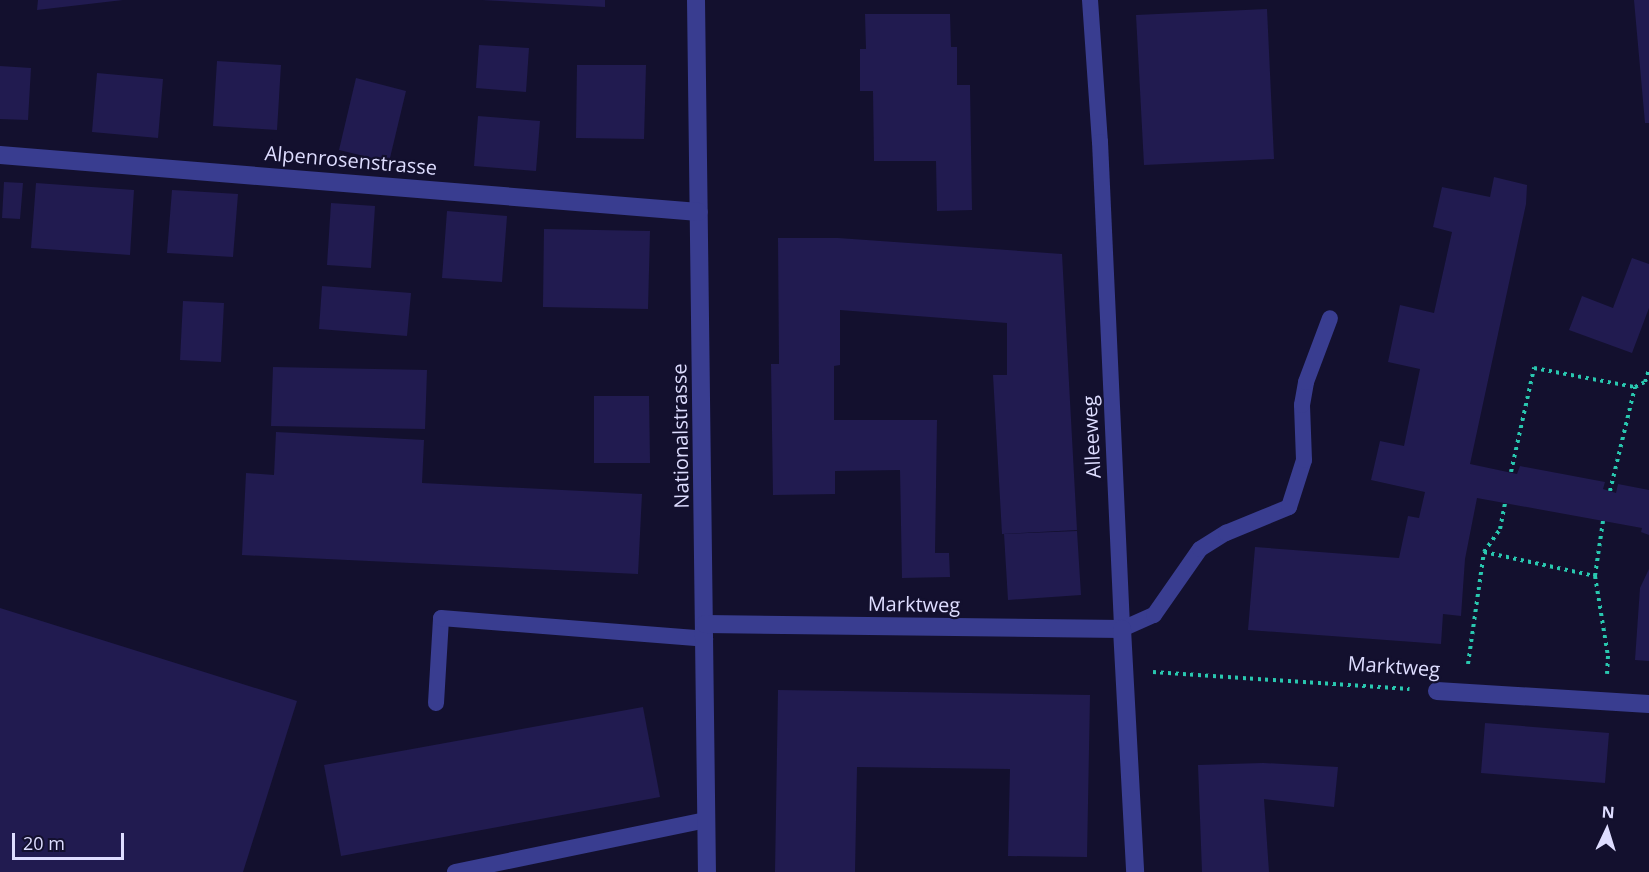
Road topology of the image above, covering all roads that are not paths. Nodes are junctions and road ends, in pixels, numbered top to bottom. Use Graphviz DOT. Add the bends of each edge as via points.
graph roads {
  1 [pos="696,0"];
  2 [pos="1090,0"];
  3 [pos="0,155"];
  4 [pos="699,212"];
  5 [pos="1330,318"];
  6 [pos="1122,629"];
  7 [pos="705,632"];
  8 [pos="1437,691"];
  9 [pos="436,704"];
  10 [pos="1649,704"];
  11 [pos="707,820"];
  12 [pos="455,872"];
  13 [pos="707,872"];
  14 [pos="1135,872"];
  1 -- 4 [label="street, Nationalstrasse"];
  2 -- 6 [label="lane, Alleeweg" via="1101,154"];
  3 -- 4 [label="street, Alpenrosenstrasse"];
  4 -- 7 [label="street, Nationalstrasse"];
  5 -- 6 [label="lane" via="1306,382 1302,405 1304,460 1289,507 1226,533 1200,549 1154,615"];
  6 -- 7 [label="street, Marktweg"];
  6 -- 14 [label="street, Alleeweg"];
  7 -- 9 [label="lane" via="441,618"];
  7 -- 11 [label="street, Nationalstrasse"];
  8 -- 10 [label="street, Marktweg"];
  11 -- 12 [label="lane"];
  11 -- 13 [label="street, Nationalstrasse"];
}
